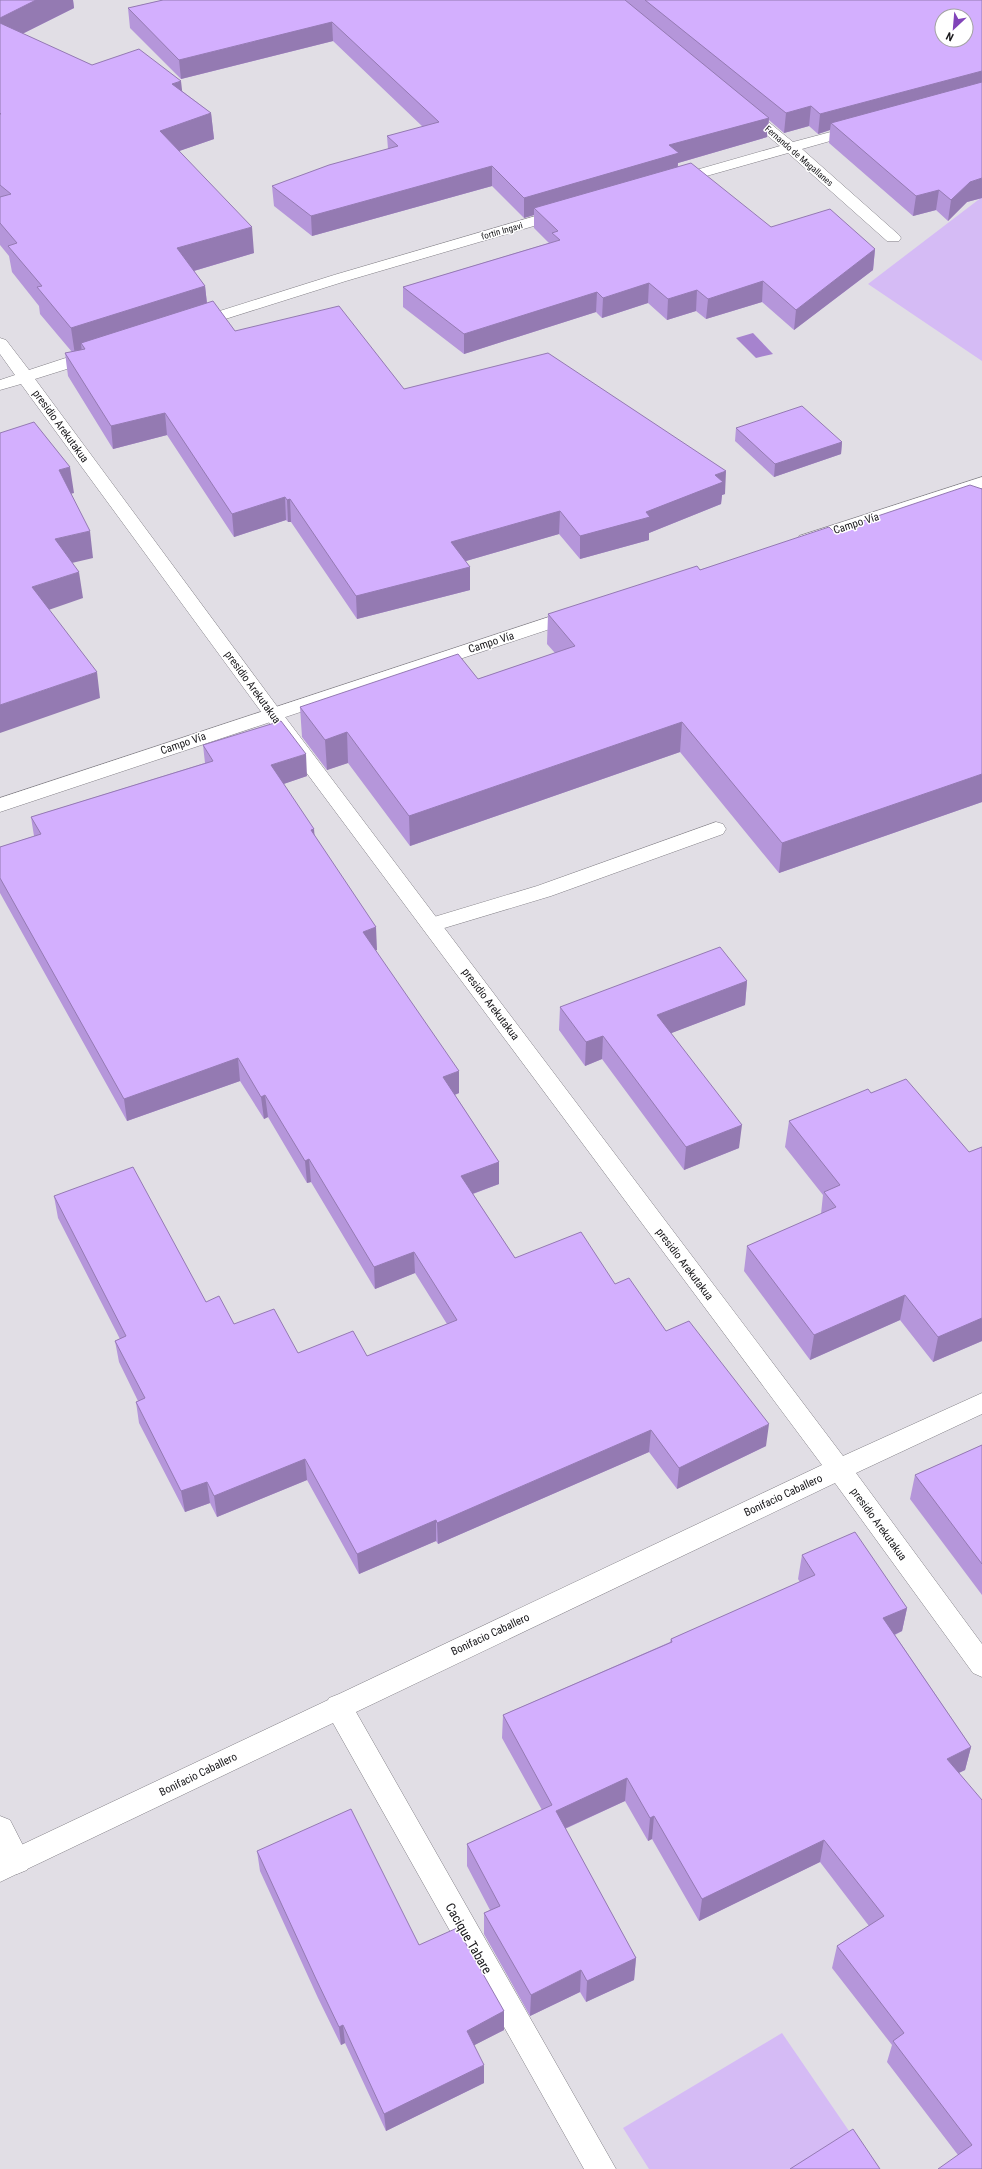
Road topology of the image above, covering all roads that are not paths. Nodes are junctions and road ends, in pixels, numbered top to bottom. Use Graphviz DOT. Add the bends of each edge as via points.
graph roads {
  1 [pos="736,103"];
  2 [pos="875,124"];
  3 [pos="790,147"];
  4 [pos="661,185"];
  5 [pos="577,209"];
  6 [pos="893,238"];
  7 [pos="182,327"];
  8 [pos="0,343"];
  9 [pos="107,350"];
  10 [pos="24,376"];
  11 [pos="0,385"];
  12 [pos="982,482"];
  13 [pos="786,546"];
  14 [pos="589,610"];
  15 [pos="272,713"];
  16 [pos="0,805"];
  17 [pos="716,829"];
  18 [pos="432,925"];
  19 [pos="982,1403"];
  20 [pos="839,1469"];
  21 [pos="982,1666"];
  22 [pos="338,1706"];
  23 [pos="0,1829"];
  24 [pos="8,1865"];
  25 [pos="601,2169"];
  1 -- 3 [label="street, Fernando de Magallanes"];
  2 -- 3 [label="street"];
  3 -- 4 [label="street"];
  3 -- 6 [label="street, Fernando de Magallanes"];
  5 -- 7 [label="street, fortin Ingavi"];
  8 -- 10 [label="street, presidio Arekutakua"];
  9 -- 10 [label="street"];
  10 -- 11 [label="street"];
  10 -- 15 [label="street, presidio Arekutakua"];
  12 -- 13 [label="street, Campo Vía"];
  14 -- 15 [label="street, Campo Vía"];
  15 -- 16 [label="street, Campo Vía"];
  15 -- 18 [label="street, presidio Arekutakua"];
  17 -- 18 [label="street" via="544,891"];
  18 -- 20 [label="street, presidio Arekutakua"];
  19 -- 20 [label="street, Bonifacio Caballero"];
  20 -- 21 [label="street, presidio Arekutakua"];
  20 -- 22 [label="street, Bonifacio Caballero"];
  22 -- 24 [label="street, Bonifacio Caballero"];
  22 -- 25 [label="street, Cacique Tabare"];
  23 -- 24 [label="street"];
}
